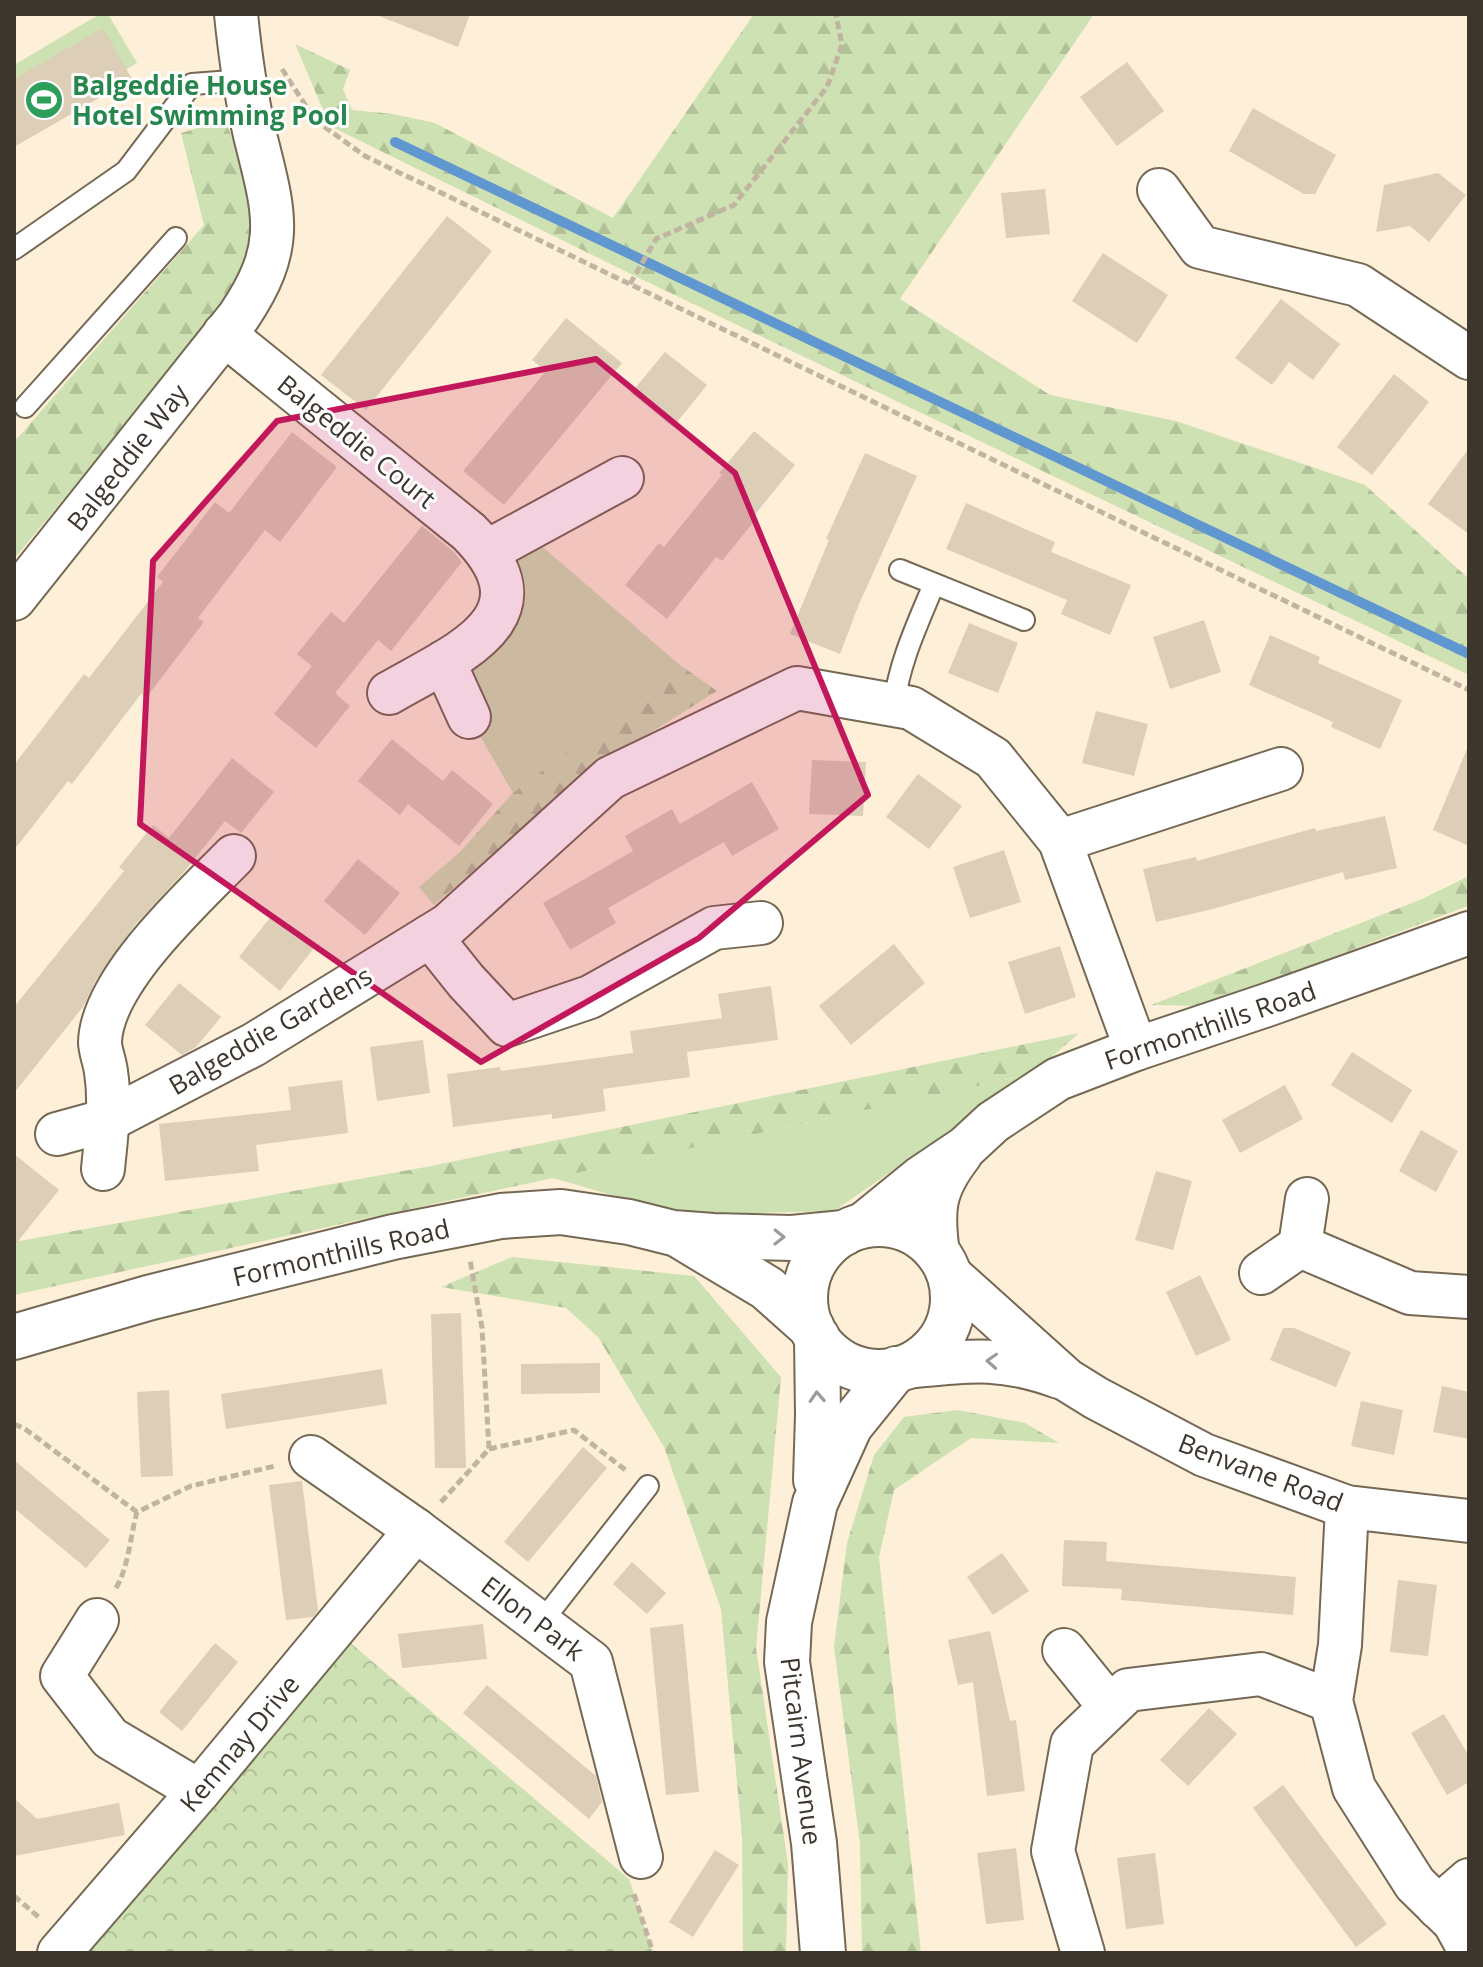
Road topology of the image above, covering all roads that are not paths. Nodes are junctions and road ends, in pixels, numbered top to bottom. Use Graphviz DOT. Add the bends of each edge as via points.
graph roads {
  1 [pos="236,14"];
  2 [pos="261,70"];
  3 [pos="1159,190"];
  4 [pos="176,238"];
  5 [pos="14,249"];
  6 [pos="232,325"];
  7 [pos="1469,358"];
  8 [pos="18,409"];
  9 [pos="622,478"];
  10 [pos="488,551"];
  11 [pos="900,570"];
  12 [pos="934,584"];
  13 [pos="14,599"];
  14 [pos="1024,620"];
  15 [pos="444,662"];
  16 [pos="389,693"];
  17 [pos="894,705"];
  18 [pos="469,717"];
  19 [pos="1281,769"];
  20 [pos="1060,841"];
  21 [pos="234,856"];
  22 [pos="761,923"];
  23 [pos="1469,933"];
  24 [pos="430,936"];
  25 [pos="1136,1049"];
  26 [pos="108,1120"];
  27 [pos="57,1134"];
  28 [pos="966,1147"];
  29 [pos="103,1169"];
  30 [pos="1307,1199"];
  31 [pos="852,1229"];
  32 [pos="673,1233"];
  33 [pos="1300,1246"];
  34 [pos="943,1263"];
  35 [pos="1261,1273"];
  36 [pos="1469,1297"];
  37 [pos="814,1332"];
  38 [pos="14,1337"];
  39 [pos="901,1368"];
  40 [pos="1067,1380"];
  41 [pos="311,1457"];
  42 [pos="648,1486"];
  43 [pos="815,1503"];
  44 [pos="1347,1507"];
  45 [pos="1469,1521"];
  46 [pos="416,1530"];
  47 [pos="97,1620"];
  48 [pos="540,1624"];
  49 [pos="1064,1650"];
  50 [pos="1331,1701"];
  51 [pos="1110,1707"];
  52 [pos="199,1791"];
  53 [pos="641,1857"];
  54 [pos="1469,1880"];
  55 [pos="1438,1907"];
  56 [pos="1469,1949"];
  57 [pos="59,1953"];
  58 [pos="823,1953"];
  59 [pos="1083,1953"];
  1 -- 2 [label="street, Balgeddie Way"];
  2 -- 5 [label="lane" via="192,84 126,171"];
  2 -- 6 [label="street, Balgeddie Way" via="272,238 267,266"];
  3 -- 7 [label="street" via="1200,247 1358,285"];
  4 -- 8 [label="lane"];
  6 -- 10 [label="street, Balgeddie Court"];
  6 -- 13 [label="street, Balgeddie Way"];
  9 -- 10 [label="street"];
  10 -- 15 [label="street" via="499,571 499,611 480,639"];
  11 -- 12 [label="lane"];
  12 -- 14 [label="lane"];
  12 -- 17 [label="lane" via="896,684"];
  15 -- 16 [label="street"];
  15 -- 18 [label="street"];
  17 -- 20 [label="street, Balgeddie Gardens" via="911,708 993,758"];
  17 -- 24 [label="street, Balgeddie Gardens" via="797,688 610,778"];
  19 -- 20 [label="street"];
  20 -- 25 [label="street, Balgeddie Gardens"];
  21 -- 26 [label="street" via="163,927 107,1011 100,1042"];
  22 -- 24 [label="street" via="714,928 590,997 507,1025"];
  23 -- 25 [label="street, Formonthills Road"];
  24 -- 26 [label="street, Balgeddie Gardens" via="253,1045"];
  25 -- 28 [label="street, Formonthills Road" via="1058,1079 993,1122"];
  26 -- 27 [label="street, Balgeddie Gardens"];
  26 -- 29 [label="street"];
  28 -- 31 [label="street, Formonthills Road"];
  28 -- 34 [label="street, Formonthills Road" via="946,1173 933,1213"];
  30 -- 33 [label="street"];
  32 -- 31 [label="street, Formonthills Road, one-way" via="792,1238"];
  31 -- 34 [label="street" via="884,1223 908,1229 929,1242"];
  31 -- 37 [label="street" via="821,1251 809,1273 805,1296"];
  32 -- 37 [label="street, Formonthills Road" via="767,1288"];
  32 -- 38 [label="street, Formonthills Road" via="561,1212 501,1216 393,1237"];
  33 -- 35 [label="street"];
  33 -- 36 [label="street" via="1410,1293"];
  34 -- 39 [label="street" via="952,1286 952,1311 944,1334 928,1354"];
  34 -- 40 [label="street, Benvane Road"];
  37 -- 39 [label="street" via="836,1358 857,1369"];
  43 -- 37 [label="street, Pitcairn Avenue, one-way"];
  40 -- 39 [label="street, Benvane Road, one-way" via="993,1360"];
  39 -- 43 [label="street, Pitcairn Avenue" via="850,1426"];
  40 -- 44 [label="street, Benvane Road" via="1204,1455"];
  41 -- 46 [label="street, Ellon Park"];
  42 -- 48 [label="lane"];
  43 -- 58 [label="street, Pitcairn Avenue" via="789,1622 787,1662 814,1843"];
  44 -- 45 [label="street, Benvane Road"];
  44 -- 50 [label="street" via="1340,1645"];
  46 -- 48 [label="street, Ellon Park"];
  46 -- 52 [label="street, Kemnay Drive"];
  47 -- 52 [label="street" via="62,1676 110,1738"];
  48 -- 53 [label="street, Ellon Park" via="591,1662"];
  49 -- 51 [label="street"];
  50 -- 51 [label="street" via="1261,1674 1128,1690"];
  50 -- 55 [label="street" via="1354,1788 1415,1884"];
  51 -- 59 [label="street" via="1072,1744 1053,1851"];
  52 -- 57 [label="street, Kemnay Drive"];
  54 -- 55 [label="street"];
  55 -- 56 [label="street"];
}
